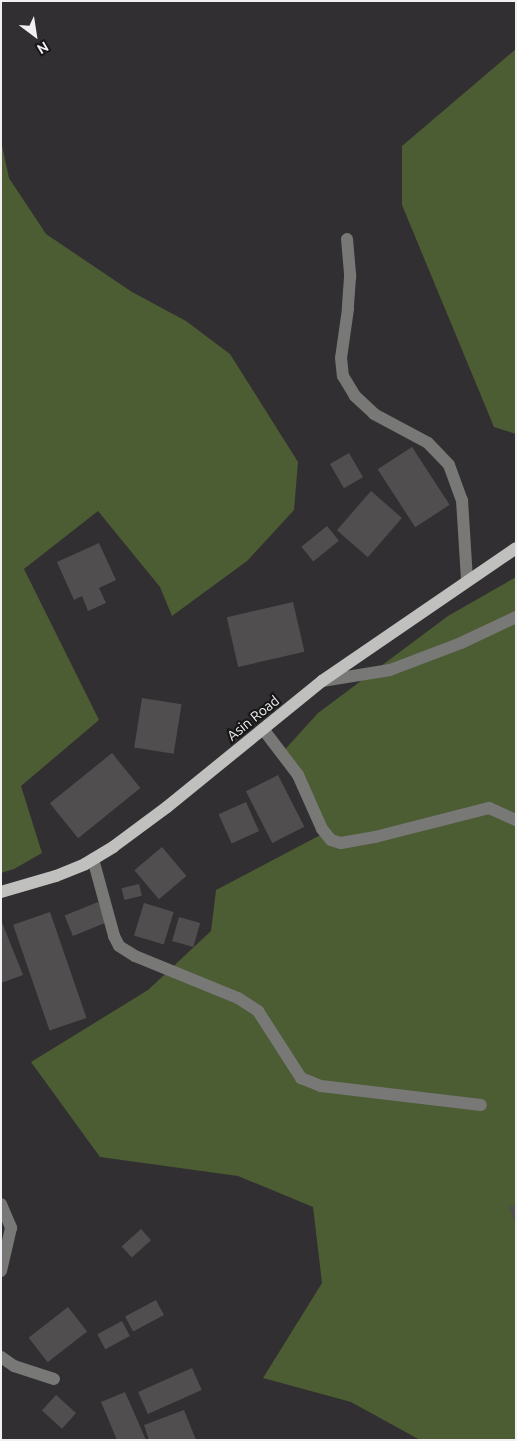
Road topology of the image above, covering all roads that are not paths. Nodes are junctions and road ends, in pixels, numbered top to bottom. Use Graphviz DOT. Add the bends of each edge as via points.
graph roads {
  1 [pos="347,239"];
  2 [pos="516,548"];
  3 [pos="467,580"];
  4 [pos="516,617"];
  5 [pos="322,681"];
  6 [pos="263,729"];
  7 [pos="516,820"];
  8 [pos="93,860"];
  9 [pos="1,892"];
  10 [pos="481,1105"];
  11 [pos="1,1204"];
  12 [pos="1,1272"];
  13 [pos="1,1357"];
  14 [pos="54,1379"];
  1 -- 3 [label="street" via="350,277 340,358 343,376 355,396 374,414 428,443 449,465 462,500"];
  2 -- 3 [label="main road, Asin Road"];
  3 -- 5 [label="main road, Asin Road"];
  4 -- 5 [label="street" via="461,643 390,670"];
  5 -- 6 [label="main road, Asin Road"];
  6 -- 7 [label="street" via="298,775 322,829 332,840 341,843 375,837 489,808"];
  6 -- 8 [label="main road, Asin Road" via="167,807"];
  8 -- 9 [label="main road, Asin Road" via="56,876"];
  8 -- 10 [label="street" via="119,946 135,956 238,998 258,1011 301,1078 321,1086"];
  11 -- 12 [label="street" via="12,1228"];
  13 -- 14 [label="street" via="14,1366"];
}
